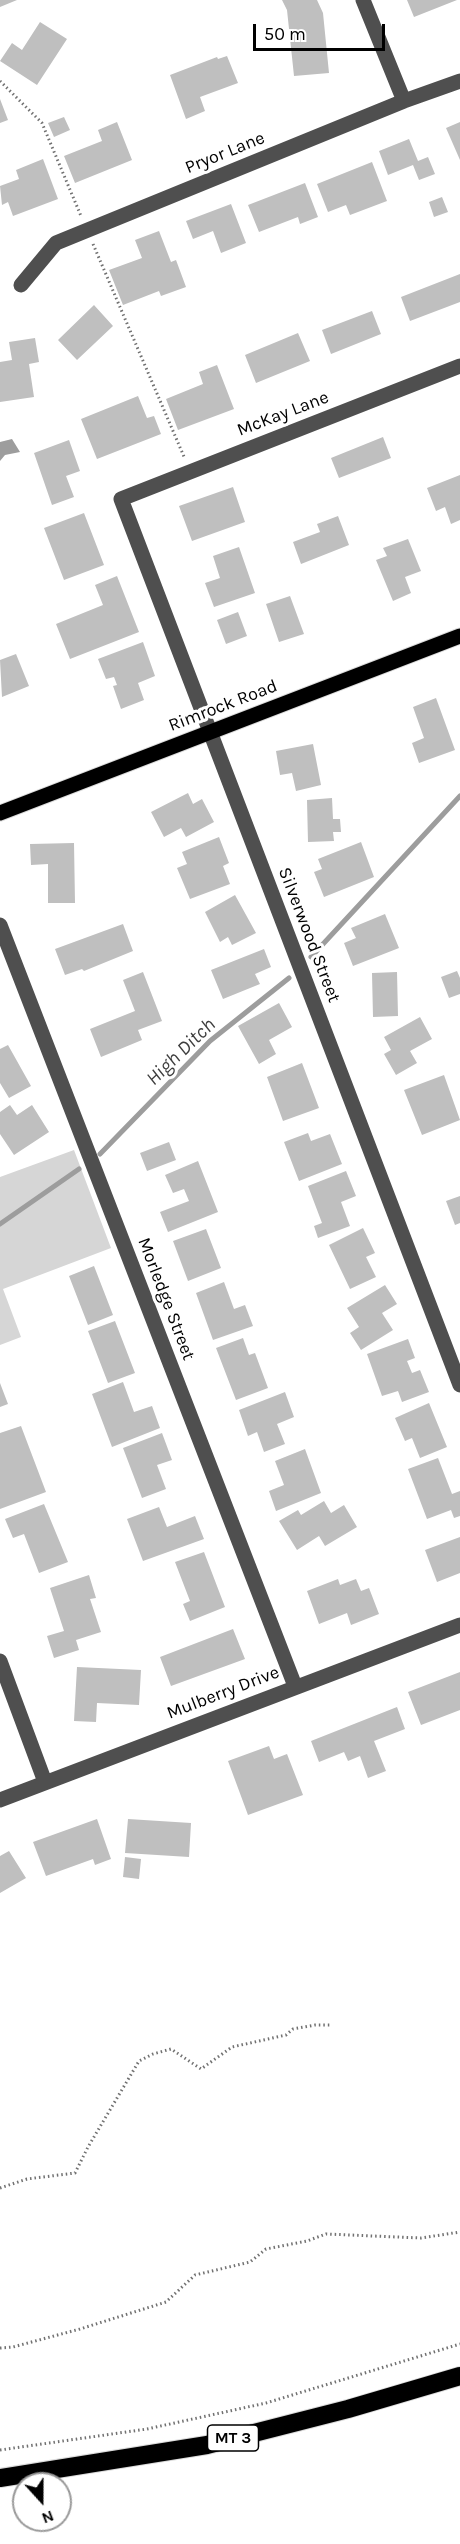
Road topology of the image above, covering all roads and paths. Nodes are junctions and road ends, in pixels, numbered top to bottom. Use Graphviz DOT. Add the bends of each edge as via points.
graph roads {
  1 [pos="363,0"];
  2 [pos="0,81"];
  3 [pos="460,81"];
  4 [pos="404,101"];
  5 [pos="87,230"];
  6 [pos="21,285"];
  7 [pos="460,366"];
  8 [pos="190,471"];
  9 [pos="121,498"];
  10 [pos="460,636"];
  11 [pos="210,732"];
  12 [pos="0,813"];
  13 [pos="0,925"];
  14 [pos="460,1385"];
  15 [pos="460,1625"];
  16 [pos="0,1661"];
  17 [pos="295,1686"];
  18 [pos="45,1782"];
  19 [pos="0,1800"];
  20 [pos="330,2025"];
  21 [pos="0,2188"];
  22 [pos="460,2232"];
  23 [pos="460,2344"];
  24 [pos="0,2348"];
  25 [pos="460,2376"];
  26 [pos="0,2450"];
  27 [pos="0,2478"];
  1 -- 4 [label="street"];
  2 -- 5 [label="path" via="42,123"];
  3 -- 4 [label="street, Pryor Lane"];
  4 -- 5 [label="street, Pryor Lane"];
  5 -- 6 [label="street, Pryor Lane" via="56,243"];
  5 -- 8 [label="path"];
  7 -- 8 [label="street, McKay Lane"];
  8 -- 9 [label="street, McKay Lane"];
  9 -- 11 [label="street, Silverwood Street"];
  10 -- 11 [label="main road, Rimrock Road"];
  11 -- 12 [label="main road, Rimrock Road"];
  11 -- 14 [label="street, Silverwood Street"];
  13 -- 17 [label="street, Morledge Street"];
  15 -- 17 [label="street, Mulberry Drive"];
  16 -- 18 [label="street"];
  17 -- 18 [label="street, Mulberry Drive"];
  18 -- 19 [label="street, Mulberry Drive"];
  20 -- 21 [label="path" via="315,2025 232,2047 201,2069 171,2049 153,2054 139,2061 75,2173 27,2179"];
  22 -- 24 [label="path" via="421,2238 326,2234 266,2249 250,2262 195,2275 166,2302 69,2332"];
  23 -- 26 [label="path" via="266,2403 147,2429"];
  25 -- 27 [label="highway, MT 3" via="207,2445"];
}
